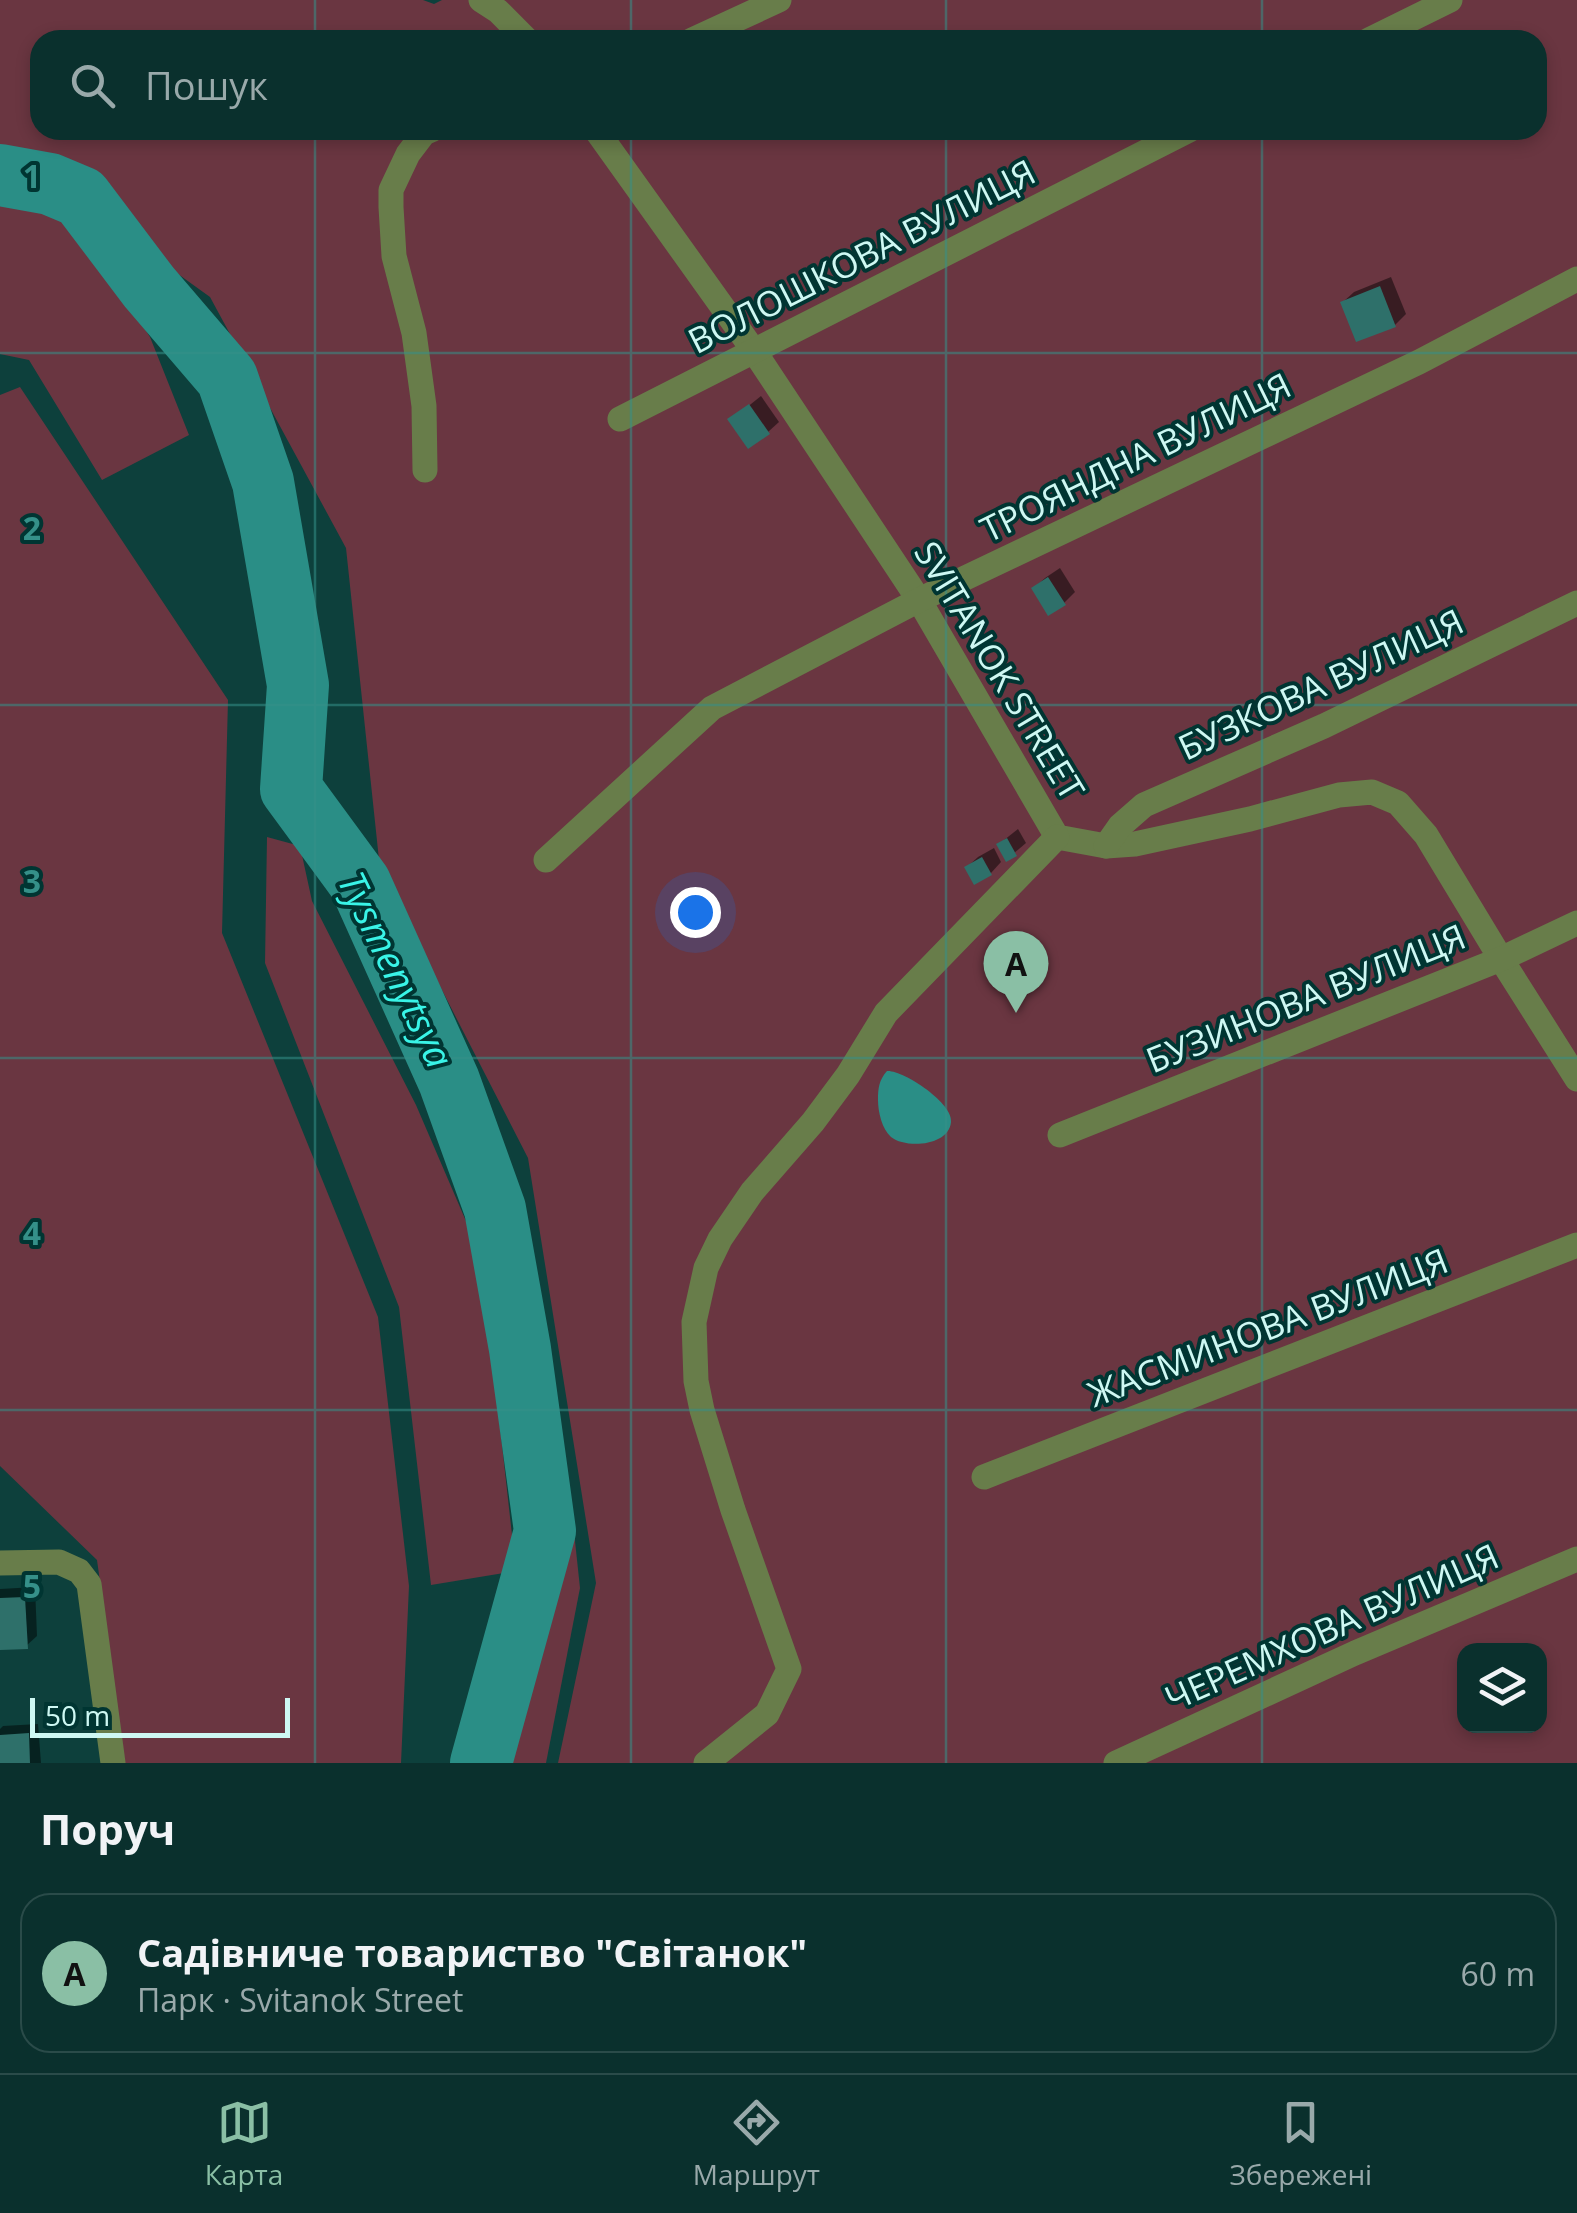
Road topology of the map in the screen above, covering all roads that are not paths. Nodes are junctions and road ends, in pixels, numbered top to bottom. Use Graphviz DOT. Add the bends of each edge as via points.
graph roads {
  1 [pos="481,0"];
  2 [pos="778,0"];
  3 [pos="1450,0"];
  4 [pos="517,30"];
  5 [pos="714,30"];
  6 [pos="1390,30"];
  7 [pos="419,140"];
  8 [pos="603,140"];
  9 [pos="1170,140"];
  10 [pos="1577,279"];
  11 [pos="754,351"];
  12 [pos="620,420"];
  13 [pos="425,470"];
  14 [pos="919,600"];
  15 [pos="1577,603"];
  16 [pos="1057,837"];
  17 [pos="1106,846"];
  18 [pos="546,860"];
  19 [pos="1577,923"];
  20 [pos="1500,960"];
  21 [pos="1577,1079"];
  22 [pos="1060,1136"];
  23 [pos="1577,1245"];
  24 [pos="984,1477"];
  25 [pos="1577,1559"];
  26 [pos="0,1563"];
  27 [pos="114,1763"];
  28 [pos="706,1763"];
  29 [pos="1116,1763"];
  1 -- 4 [label="street"];
  2 -- 5 [label="street"];
  3 -- 6 [label="street"];
  7 -- 13 [label="street" via="392,190 391,207 394,256 424,406"];
  8 -- 11 [label="street, SVITANOK STREET"];
  9 -- 11 [label="street, ВОЛОШКОВА ВУЛИЦЯ"];
  10 -- 14 [label="street, ТРОЯНДНА ВУЛИЦЯ" via="1419,362"];
  11 -- 12 [label="street, ВОЛОШКОВА ВУЛИЦЯ"];
  11 -- 14 [label="street, SVITANOK STREET"];
  14 -- 16 [label="street, SVITANOK STREET"];
  14 -- 18 [label="street, ТРОЯНДНА ВУЛИЦЯ" via="712,708"];
  15 -- 17 [label="street, БУЗКОВА ВУЛИЦЯ" via="1144,805"];
  16 -- 17 [label="street, SVITANOK STREET"];
  16 -- 28 [label="street" via="886,1013 813,1122 752,1192 706,1268 694,1322 702,1410 789,1670 767,1714"];
  17 -- 20 [label="street, SVITANOK STREET" via="1372,792 1398,804 1426,835"];
  19 -- 20 [label="street, БУЗИНОВА ВУЛИЦЯ"];
  20 -- 21 [label="street, SVITANOK STREET"];
  20 -- 22 [label="street, БУЗИНОВА ВУЛИЦЯ"];
  23 -- 24 [label="street, ЖАСМИНОВА ВУЛИЦЯ"];
  25 -- 29 [label="street, ЧЕРЕМХОВА ВУЛИЦЯ"];
  26 -- 27 [label="street" via="59,1562 79,1570 89,1584"];
}
